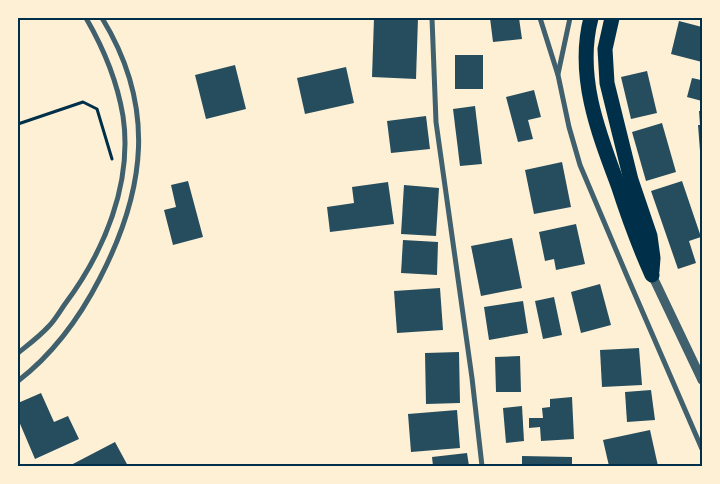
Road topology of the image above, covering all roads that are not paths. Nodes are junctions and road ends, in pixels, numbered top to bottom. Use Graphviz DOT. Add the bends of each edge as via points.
graph roads {
  1 [pos="86,18"];
  2 [pos="102,18"];
  3 [pos="432,18"];
  4 [pos="540,18"];
  5 [pos="570,18"];
  6 [pos="591,18"];
  7 [pos="612,18"];
  8 [pos="558,75"];
  9 [pos="652,275"];
  10 [pos="18,353"];
  11 [pos="702,380"];
  12 [pos="18,381"];
  13 [pos="702,449"];
  14 [pos="482,466"];
  1 -- 10 [label="street" via="112,70 123,116 122,176 112,217 82,282 50,326"];
  2 -- 12 [label="street" via="126,66 137,114 139,141 134,189 125,222 94,290 69,330"];
  3 -- 14 [label="street" via="436,122"];
  4 -- 8 [label="street"];
  5 -- 8 [label="street"];
  6 -- 9 [label="highway" via="586,47 591,104 601,140"];
  7 -- 9 [label="highway" via="605,49 607,83 631,180 650,236"];
  8 -- 13 [label="street" via="580,165"];
  9 -- 11 [label="street"];
}
